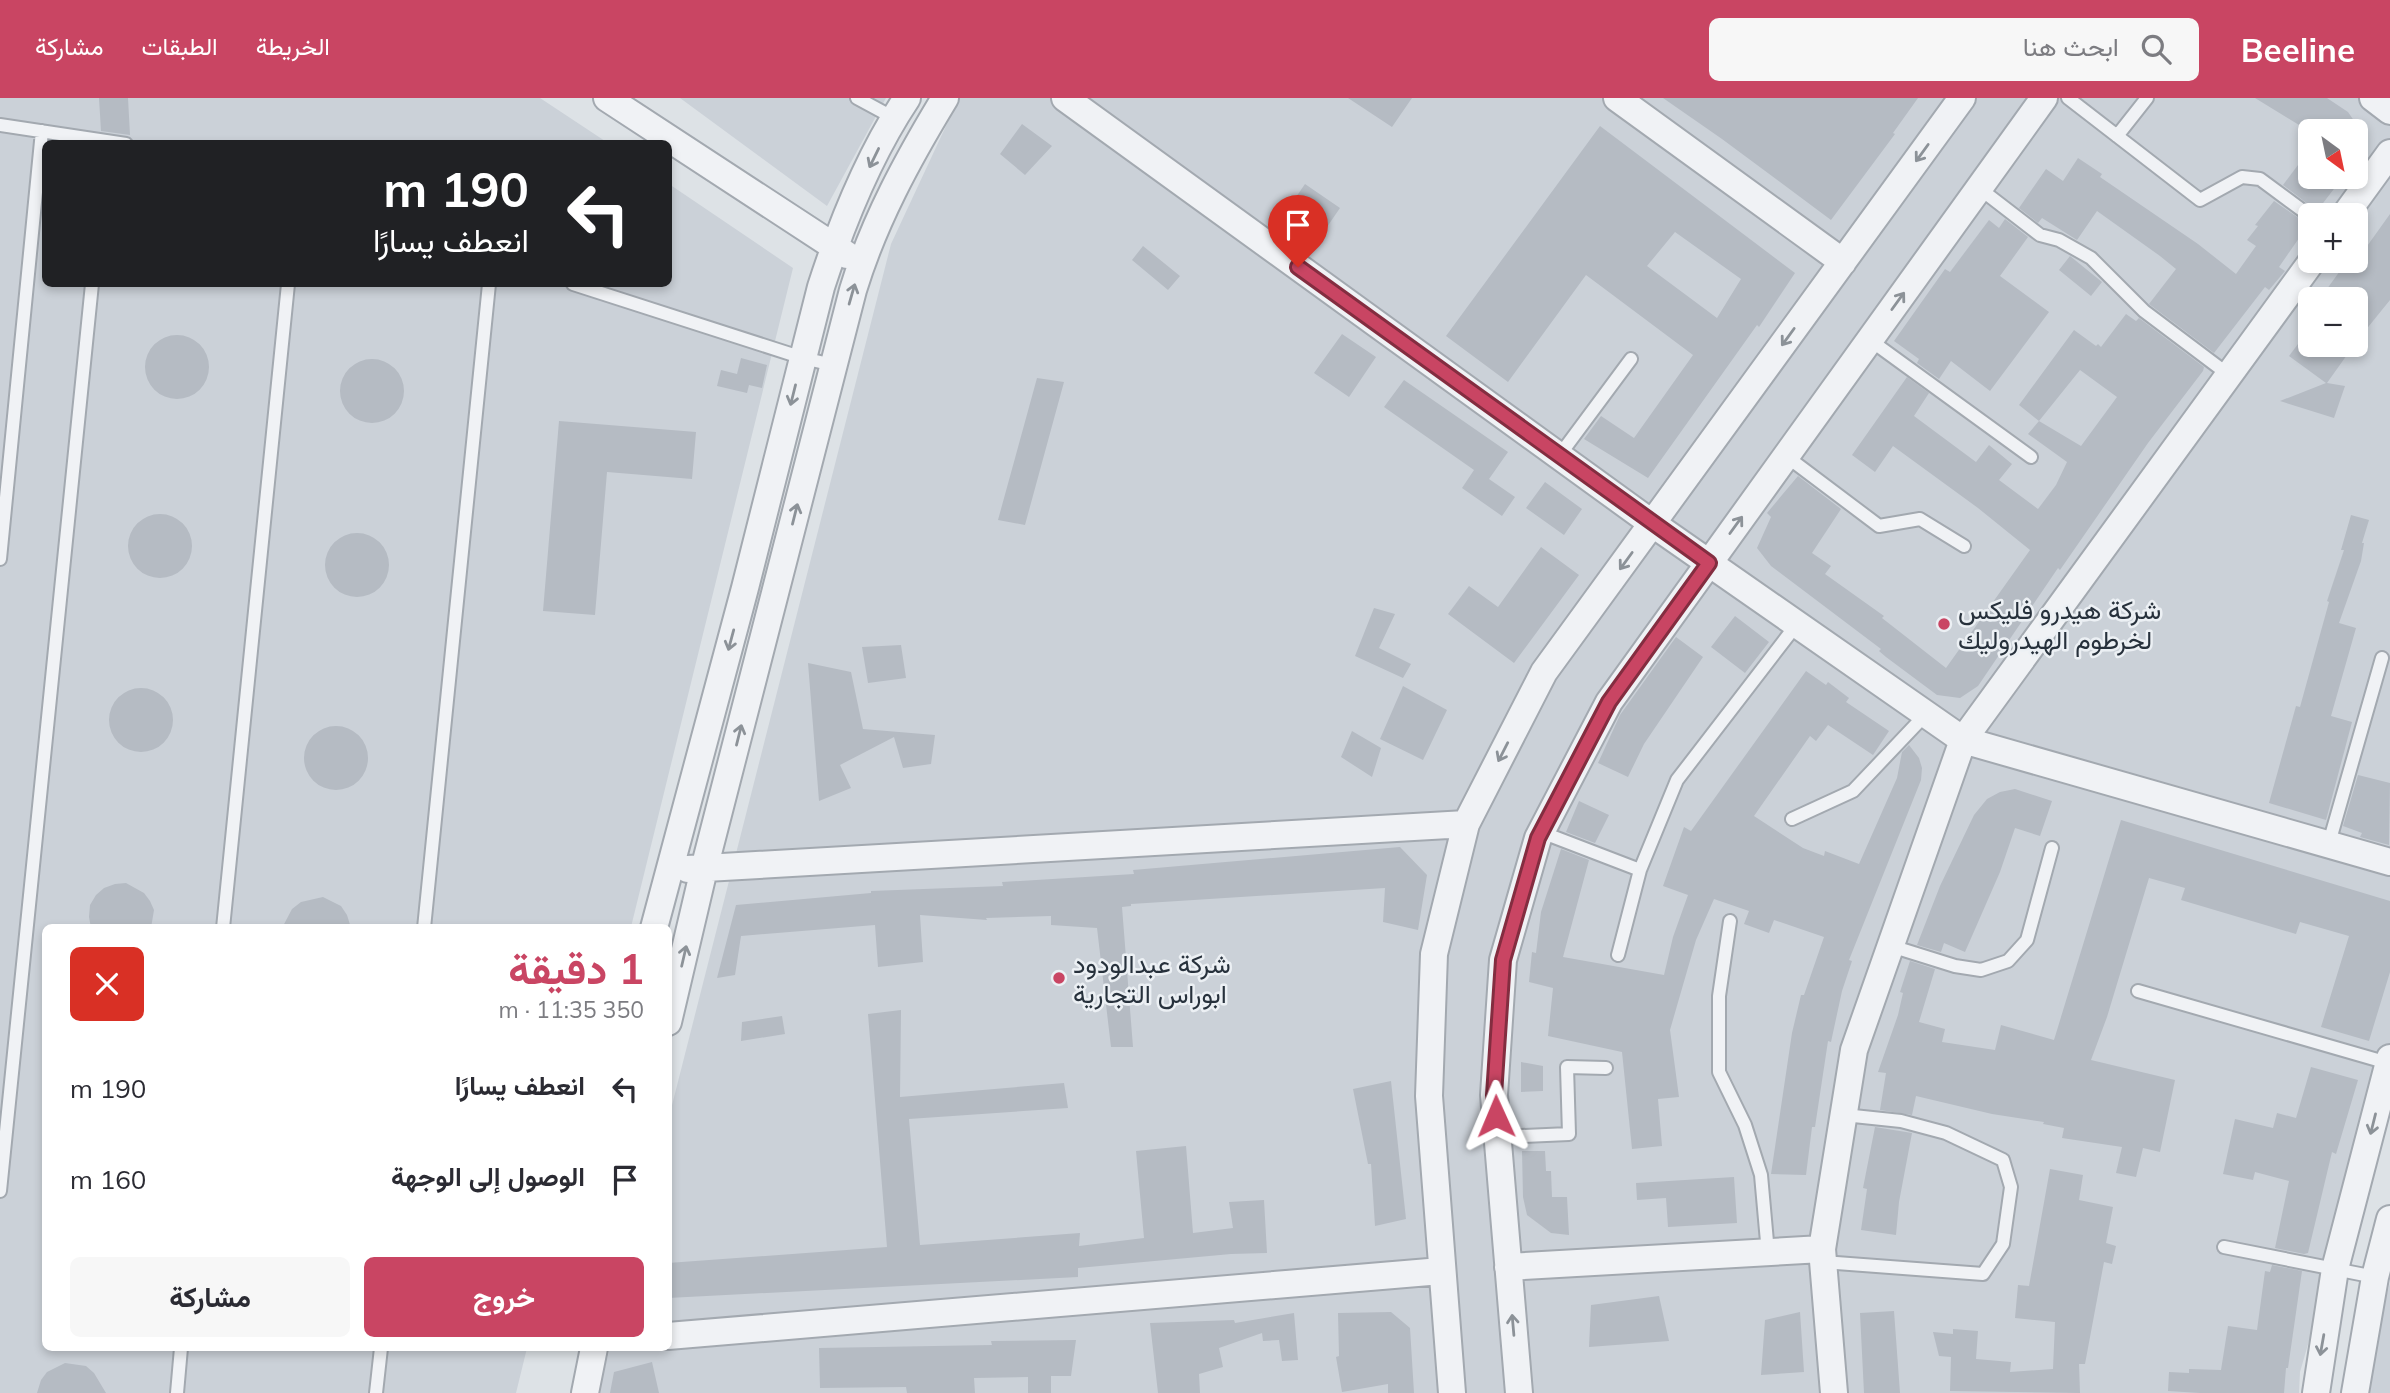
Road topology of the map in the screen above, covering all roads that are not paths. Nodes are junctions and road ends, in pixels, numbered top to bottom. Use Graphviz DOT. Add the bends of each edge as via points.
graph roads {
  1 [pos="607,98"];
  2 [pos="857,98"];
  3 [pos="945,98"];
  4 [pos="1617,98"];
  5 [pos="1962,98"];
  6 [pos="2044,98"];
  7 [pos="2068,98"];
  8 [pos="2147,98"];
  9 [pos="2373,98"];
  10 [pos="1078,102"];
  11 [pos="900,108"];
  12 [pos="2390,111"];
  13 [pos="0,125"];
  14 [pos="43,131"];
  15 [pos="2117,136"];
  16 [pos="42,140"];
  17 [pos="90,140"];
  18 [pos="671,140"];
  19 [pos="42,141"];
  20 [pos="672,141"];
  21 [pos="2390,153"];
  22 [pos="1979,188"];
  23 [pos="2355,203"];
  24 [pos="2298,207"];
  25 [pos="834,247"];
  26 [pos="1843,262"];
  27 [pos="861,263"];
  28 [pos="2303,273"];
  29 [pos="92,287"];
  30 [pos="288,287"];
  31 [pos="489,287"];
  32 [pos="582,287"];
  33 [pos="1870,340"];
  34 [pos="803,358"];
  35 [pos="1631,359"];
  36 [pos="833,365"];
  37 [pos="2229,375"];
  38 [pos="1559,456"];
  39 [pos="1786,456"];
  40 [pos="2031,457"];
  41 [pos="1653,524"];
  42 [pos="1964,546"];
  43 [pos="0,559"];
  44 [pos="1709,563"];
  45 [pos="745,588"];
  46 [pos="774,596"];
  47 [pos="1797,624"];
  48 [pos="2382,658"];
  49 [pos="1926,714"];
  50 [pos="1963,740"];
  51 [pos="1792,819"];
  52 [pos="1466,824"];
  53 [pos="1541,832"];
  54 [pos="2329,843"];
  55 [pos="2052,848"];
  56 [pos="2390,862"];
  57 [pos="670,869"];
  58 [pos="704,869"];
  59 [pos="1640,870"];
  60 [pos="1730,920"];
  61 [pos="223,924"];
  62 [pos="424,924"];
  63 [pos="655,924"];
  64 [pos="1891,946"];
  65 [pos="1618,956"];
  66 [pos="2138,991"];
  67 [pos="672,1005"];
  68 [pos="2389,1060"];
  69 [pos="1606,1068"];
  70 [pos="1844,1115"];
  71 [pos="1497,1137"];
  72 [pos="0,1191"];
  73 [pos="2390,1219"];
  74 [pos="2224,1247"];
  75 [pos="1768,1252"];
  76 [pos="1823,1256"];
  77 [pos="1508,1267"];
  78 [pos="2335,1269"];
  79 [pos="1441,1270"];
  80 [pos="2375,1277"];
  81 [pos="672,1336"];
  82 [pos="181,1351"];
  83 [pos="381,1351"];
  84 [pos="593,1351"];
  85 [pos="177,1393"];
  86 [pos="376,1393"];
  87 [pos="584,1393"];
  88 [pos="1452,1393"];
  89 [pos="1519,1393"];
  90 [pos="1834,1393"];
  91 [pos="2316,1393"];
  92 [pos="2355,1393"];
  1 -- 18 [label="street"];
  2 -- 11 [label="lane"];
  3 -- 27 [label="street" via="909,158"];
  4 -- 26 [label="street"];
  5 -- 26 [label="street, one-way"];
  6 -- 22 [label="street"];
  7 -- 15 [label="lane"];
  8 -- 15 [label="lane"];
  9 -- 12 [label="street"];
  10 -- 38 [label="street"];
  11 -- 25 [label="street, one-way"];
  13 -- 14 [label="lane"];
  14 -- 16 [label="lane"];
  14 -- 17 [label="lane"];
  15 -- 24 [label="lane" via="2200,200 2242,177 2260,179"];
  19 -- 43 [label="lane"];
  20 -- 25 [label="street"];
  21 -- 23 [label="street"];
  33 -- 22 [label="street, one-way"];
  22 -- 37 [label="lane" via="2040,235 2091,257 2144,311"];
  25 -- 27 [label="street"];
  25 -- 34 [label="street"];
  26 -- 41 [label="street, one-way"];
  36 -- 27 [label="street, one-way"];
  28 -- 37 [label="street"];
  29 -- 72 [label="lane"];
  30 -- 61 [label="lane"];
  31 -- 62 [label="lane"];
  32 -- 34 [label="lane"];
  33 -- 39 [label="street"];
  33 -- 40 [label="lane"];
  34 -- 36 [label="lane"];
  34 -- 45 [label="street, one-way"];
  35 -- 38 [label="lane"];
  46 -- 36 [label="street, one-way"];
  37 -- 50 [label="street"];
  38 -- 41 [label="street"];
  39 -- 42 [label="lane" via="1879,526 1920,519"];
  44 -- 39 [label="street, one-way"];
  41 -- 44 [label="street"];
  41 -- 52 [label="street, one-way" via="1544,672"];
  44 -- 47 [label="street"];
  44 -- 53 [label="street" via="1609,702"];
  45 -- 46 [label="street"];
  45 -- 57 [label="street, one-way"];
  58 -- 46 [label="street, one-way"];
  47 -- 49 [label="street"];
  47 -- 59 [label="lane" via="1677,780"];
  48 -- 54 [label="lane"];
  49 -- 50 [label="street"];
  49 -- 51 [label="lane" via="1853,791"];
  50 -- 54 [label="street"];
  50 -- 64 [label="street"];
  52 -- 58 [label="street"];
  52 -- 79 [label="street" via="1434,954 1429,1096"];
  53 -- 59 [label="lane"];
  53 -- 71 [label="street" via="1503,960 1494,1095"];
  54 -- 56 [label="street"];
  55 -- 64 [label="lane" via="2027,940 2008,961 1981,970"];
  57 -- 58 [label="street"];
  57 -- 63 [label="street"];
  67 -- 58 [label="street, one-way"];
  59 -- 65 [label="lane"];
  60 -- 75 [label="lane" via="1719,996 1719,1072 1745,1125 1761,1175"];
  64 -- 70 [label="street" via="1854,1050"];
  66 -- 68 [label="lane"];
  68 -- 78 [label="street, one-way"];
  69 -- 71 [label="lane" via="1567,1067 1569,1133"];
  70 -- 76 [label="street"];
  70 -- 76 [label="lane" via="1901,1121 1946,1133 2003,1160 2011,1187 2003,1244 1983,1274"];
  71 -- 77 [label="street"];
  73 -- 80 [label="street"];
  74 -- 78 [label="lane"];
  75 -- 76 [label="street"];
  75 -- 77 [label="street"];
  76 -- 90 [label="street"];
  89 -- 77 [label="street, one-way"];
  78 -- 80 [label="lane"];
  78 -- 91 [label="street, one-way"];
  79 -- 81 [label="street"];
  79 -- 88 [label="street"];
  80 -- 92 [label="street"];
  82 -- 85 [label="lane"];
  83 -- 86 [label="lane"];
  84 -- 87 [label="street"];
}
